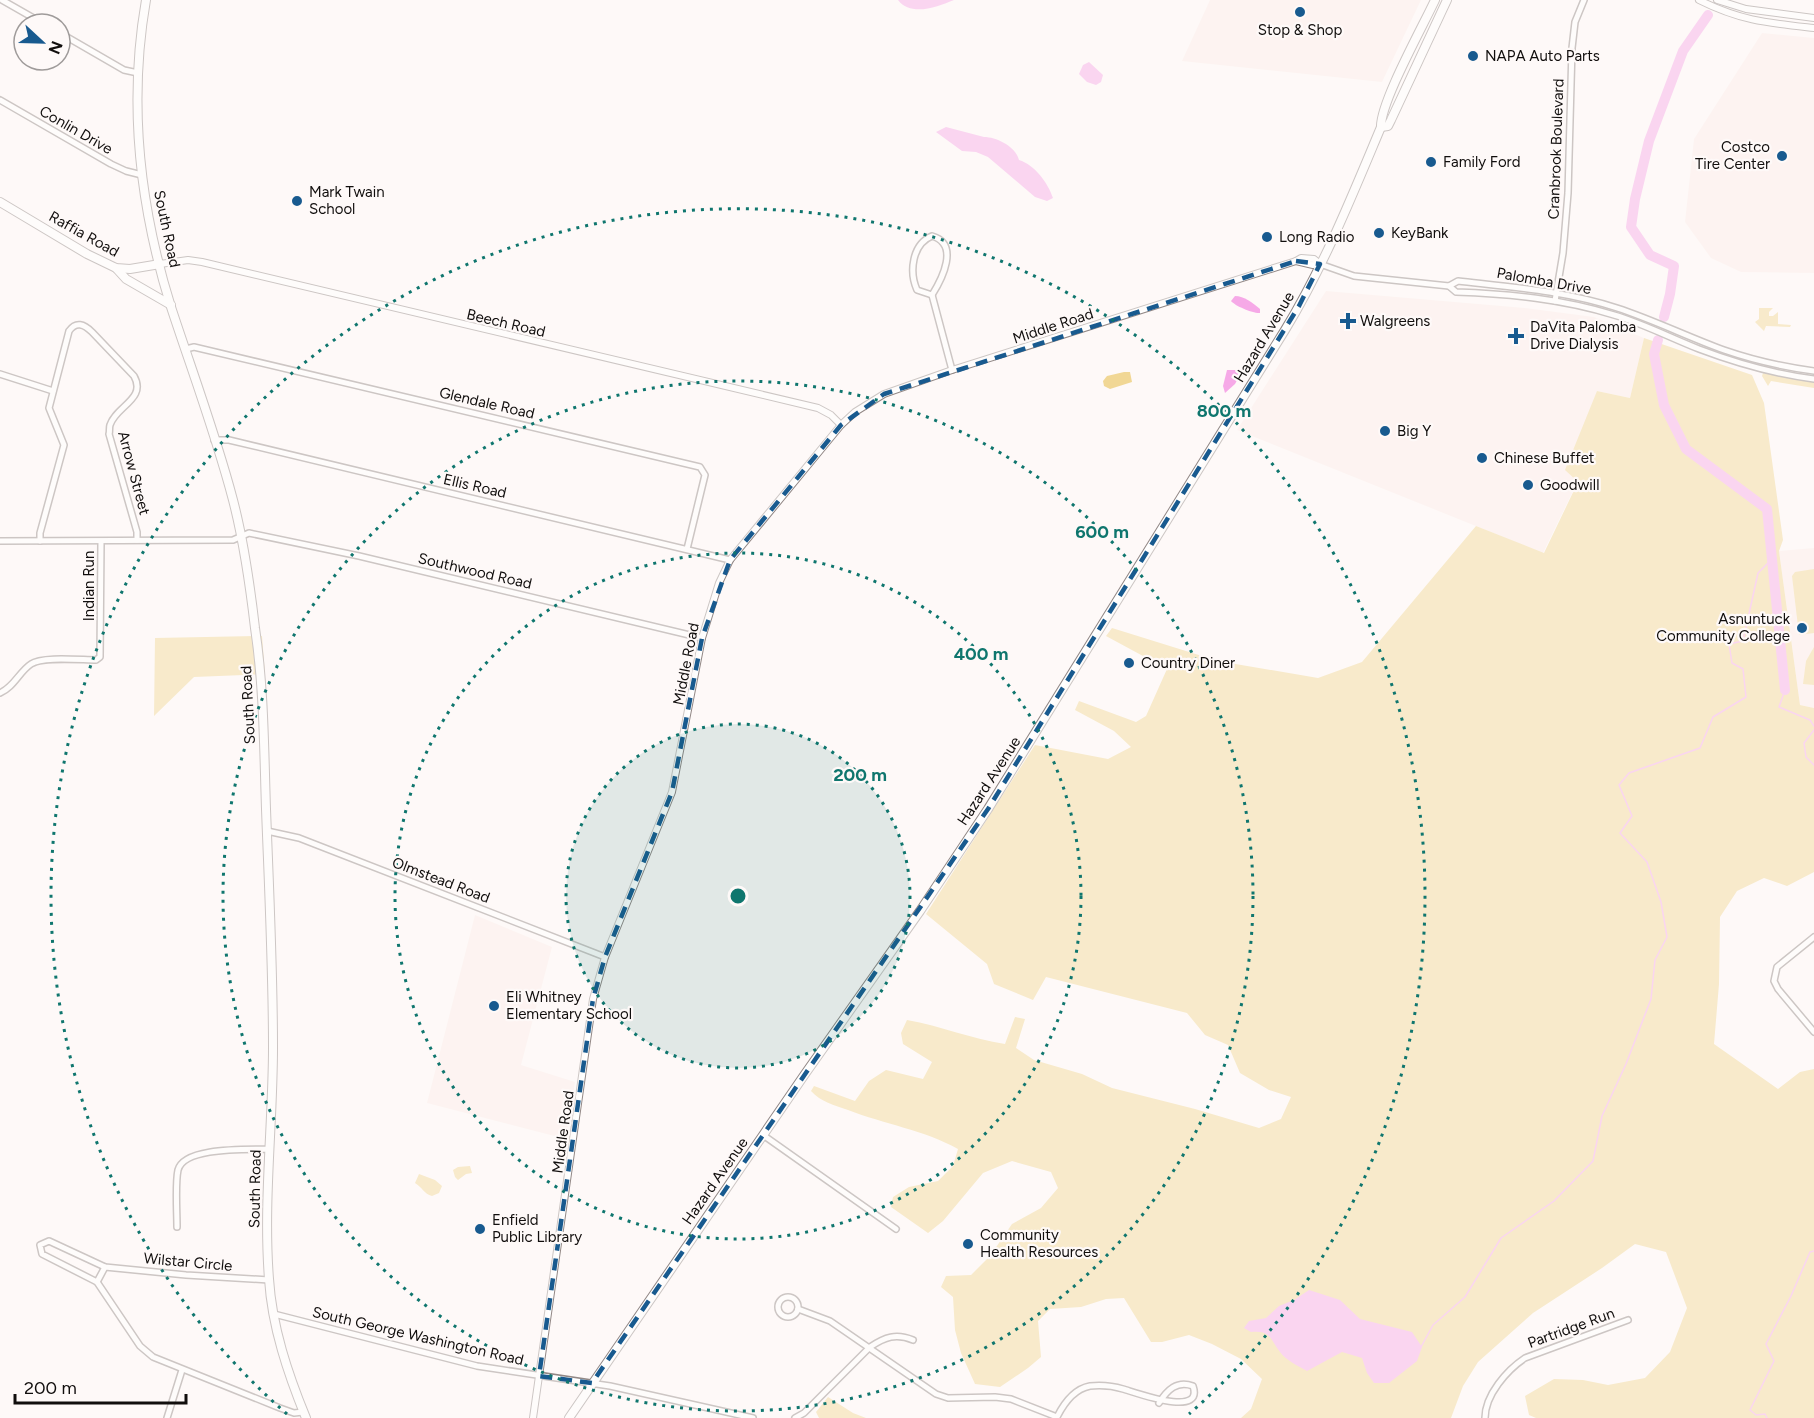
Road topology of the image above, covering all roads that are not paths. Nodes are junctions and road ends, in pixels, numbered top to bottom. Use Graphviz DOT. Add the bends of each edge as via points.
graph roads {
  1 [pos="2,0"];
  2 [pos="146,0"];
  3 [pos="1435,0"];
  4 [pos="1447,0"];
  5 [pos="1584,0"];
  6 [pos="1699,0"];
  7 [pos="1717,0"];
  8 [pos="23,12"];
  9 [pos="1814,18"];
  10 [pos="1814,28"];
  11 [pos="1417,39"];
  12 [pos="72,40"];
  13 [pos="1418,63"];
  14 [pos="138,73"];
  15 [pos="0,100"];
  16 [pos="1381,127"];
  17 [pos="142,175"];
  18 [pos="0,202"];
  19 [pos="160,264"];
  20 [pos="1320,264"];
  21 [pos="116,268"];
  22 [pos="1449,286"];
  23 [pos="1557,293"];
  24 [pos="932,295"];
  25 [pos="1556,301"];
  26 [pos="171,305"];
  27 [pos="1635,315"];
  28 [pos="1632,321"];
  29 [pos="186,349"];
  30 [pos="1755,359"];
  31 [pos="1754,367"];
  32 [pos="952,370"];
  33 [pos="1814,371"];
  34 [pos="0,374"];
  35 [pos="1814,379"];
  36 [pos="53,391"];
  37 [pos="841,425"];
  38 [pos="214,440"];
  39 [pos="242,537"];
  40 [pos="137,540"];
  41 [pos="0,541"];
  42 [pos="40,541"];
  43 [pos="101,542"];
  44 [pos="687,549"];
  45 [pos="730,560"];
  46 [pos="702,638"];
  47 [pos="0,693"];
  48 [pos="267,831"];
  49 [pos="1814,937"];
  50 [pos="605,957"];
  51 [pos="1814,1032"];
  52 [pos="763,1135"];
  53 [pos="270,1149"];
  54 [pos="177,1227"];
  55 [pos="896,1229"];
  56 [pos="105,1267"];
  57 [pos="269,1280"];
  58 [pos="97,1282"];
  59 [pos="798,1309"];
  60 [pos="274,1314"];
  61 [pos="1628,1320"];
  62 [pos="913,1341"];
  63 [pos="870,1347"];
  64 [pos="182,1370"];
  65 [pos="539,1376"];
  66 [pos="592,1383"];
  67 [pos="1159,1404"];
  68 [pos="304,1415"];
  69 [pos="1057,1417"];
  70 [pos="167,1418"];
  71 [pos="533,1418"];
  72 [pos="569,1418"];
  73 [pos="753,1418"];
  74 [pos="795,1418"];
  75 [pos="1485,1418"];
  1 -- 8 [label="street"];
  2 -- 14 [label="main road, South Road"];
  3 -- 11 [label="main road, Hazard Avenue"];
  4 -- 13 [label="main road, Hazard Avenue"];
  5 -- 23 [label="street, Cranbrook Boulevard" via="1575,22 1572,48 1568,193"];
  6 -- 10 [label="street" via="1746,19"];
  7 -- 9 [label="street" via="1746,9"];
  11 -- 13 [label="main road"];
  11 -- 16 [label="main road, Hazard Avenue" via="1383,114"];
  12 -- 14 [label="street" via="124,70"];
  13 -- 16 [label="main road, Hazard Avenue" via="1388,126"];
  14 -- 17 [label="main road, South Road" via="137,141"];
  15 -- 17 [label="street, Conlin Drive" via="111,164"];
  16 -- 20 [label="main road, Hazard Avenue"];
  17 -- 19 [label="main road, South Road"];
  18 -- 21 [label="main road, Raffia Road"];
  19 -- 21 [label="main road, Raffia Road"];
  19 -- 26 [label="main road, South Road"];
  19 -- 37 [label="street, Beech Road" via="202,262 818,408"];
  20 -- 22 [label="street, Palomba Drive" via="1350,276"];
  20 -- 32 [label="street, Middle Road" via="1296,261"];
  20 -- 52 [label="main road, Hazard Avenue" via="1285,330 988,809"];
  21 -- 26 [label="main road" via="126,279"];
  22 -- 23 [label="street, Palomba Drive" via="1458,281"];
  22 -- 25 [label="street, Palomba Drive" via="1456,292"];
  23 -- 25 [label="street, Cranbrook Boulevard"];
  23 -- 27 [label="street, Palomba Drive"];
  24 -- 24 [label="street" via="947,259 944,243 932,236 918,247 914,259 917,290"];
  24 -- 32 [label="street"];
  25 -- 28 [label="street, Palomba Drive"];
  26 -- 29 [label="main road, South Road"];
  27 -- 28 [label="street"];
  27 -- 30 [label="street, Palomba Drive"];
  28 -- 31 [label="street, Palomba Drive"];
  29 -- 38 [label="main road, South Road"];
  29 -- 44 [label="street, Glendale Road" via="194,347 700,467 705,475"];
  30 -- 31 [label="street"];
  30 -- 33 [label="street, Palomba Drive"];
  31 -- 35 [label="street, Palomba Drive"];
  32 -- 37 [label="street, Middle Road" via="884,394"];
  34 -- 36 [label="street"];
  36 -- 40 [label="street, Arrow Street" via="69,331 79,324 92,332 138,383 134,397 110,424 109,434"];
  36 -- 42 [label="street, Arrow Street" via="49,408 64,445"];
  37 -- 45 [label="street, Middle Road"];
  38 -- 39 [label="main road, South Road"];
  38 -- 44 [label="street, Ellis Road" via="229,440"];
  39 -- 40 [label="street, Indian Run"];
  39 -- 46 [label="street, Southwood Road" via="249,533 310,545"];
  39 -- 48 [label="main road, South Road" via="260,667"];
  40 -- 43 [label="street, Indian Run"];
  41 -- 42 [label="street"];
  42 -- 43 [label="street"];
  43 -- 47 [label="street, Indian Run" via="100,657 32,663"];
  44 -- 45 [label="street, Ellis Road"];
  45 -- 46 [label="street, Middle Road"];
  46 -- 50 [label="street, Middle Road" via="672,792"];
  48 -- 50 [label="street, Olmstead Road" via="299,838"];
  48 -- 53 [label="main road, South Road" via="272,935"];
  49 -- 51 [label="street" via="1777,967 1774,981"];
  50 -- 65 [label="street, Middle Road" via="593,999"];
  52 -- 55 [label="street"];
  52 -- 66 [label="main road, Hazard Avenue"];
  53 -- 54 [label="street" via="215,1151 185,1159 178,1168"];
  53 -- 57 [label="main road, South Road"];
  56 -- 57 [label="street, Wilstar Circle"];
  56 -- 58 [label="street"];
  56 -- 58 [label="street, Wilstar Circle" via="49,1241 40,1245 42,1254"];
  57 -- 60 [label="main road, South Road"];
  58 -- 64 [label="street, Wilstar Circle" via="140,1346 153,1357"];
  59 -- 63 [label="street" via="830,1321"];
  60 -- 65 [label="street, South George Washington Road" via="477,1366"];
  60 -- 68 [label="main road, South Road" via="283,1356"];
  61 -- 75 [label="street, Partridge Run" via="1519,1362 1492,1394"];
  62 -- 63 [label="street" via="902,1336 888,1337"];
  63 -- 69 [label="street" via="936,1394 948,1398 1011,1399"];
  63 -- 74 [label="street"];
  64 -- 68 [label="street, Wilstar Circle"];
  64 -- 70 [label="street"];
  65 -- 66 [label="street, South George Washington Road"];
  65 -- 71 [label="street, Middle Road"];
  66 -- 72 [label="main road, Hazard Avenue"];
  66 -- 73 [label="street, South George Washington Road"];
  67 -- 67 [label="street" via="1185,1406 1195,1393 1193,1386 1177,1384"];
  67 -- 69 [label="street" via="1123,1389 1090,1386 1063,1403"];
}
